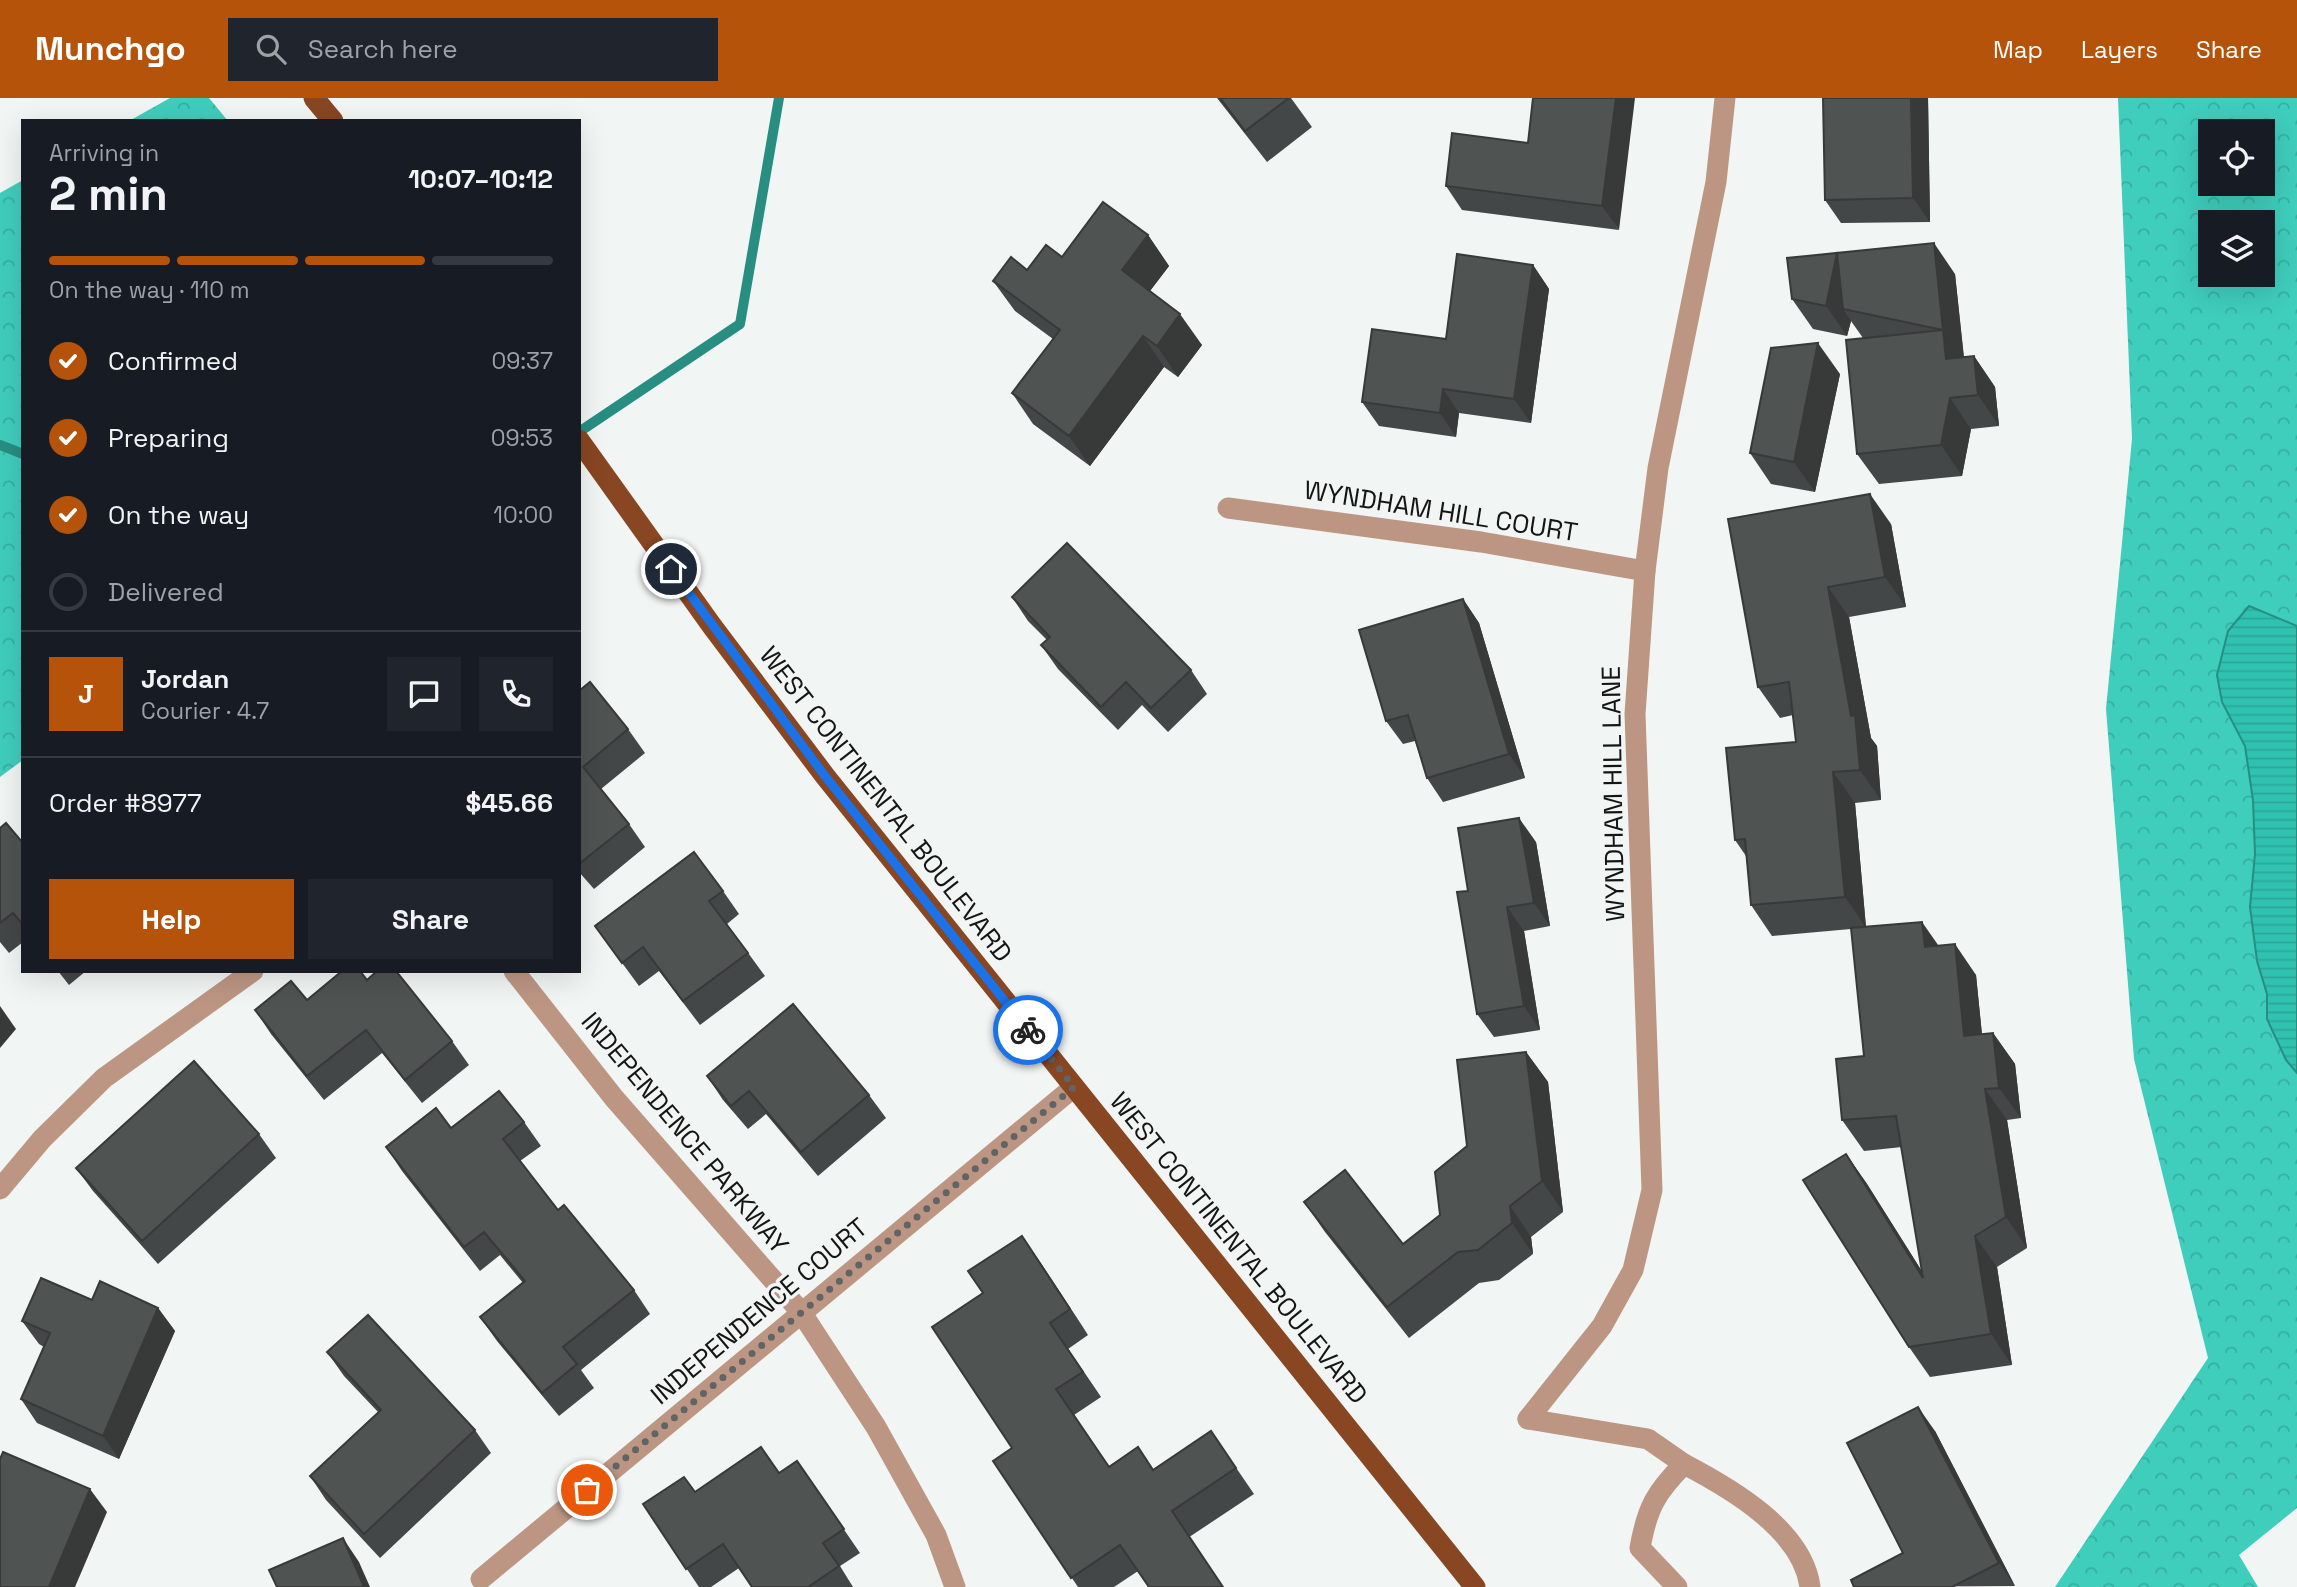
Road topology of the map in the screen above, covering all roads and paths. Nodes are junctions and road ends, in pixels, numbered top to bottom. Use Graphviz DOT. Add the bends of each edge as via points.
graph roads {
  1 [pos="314,98"];
  2 [pos="1725,98"];
  3 [pos="331,119"];
  4 [pos="581,443"];
  5 [pos="1228,508"];
  6 [pos="1644,571"];
  7 [pos="251,973"];
  8 [pos="516,973"];
  9 [pos="1074,1087"];
  10 [pos="0,1189"];
  11 [pos="801,1312"];
  12 [pos="1684,1464"];
  13 [pos="481,1579"];
  14 [pos="955,1587"];
  15 [pos="1475,1587"];
  16 [pos="1677,1587"];
  17 [pos="1810,1587"];
  1 -- 3 [label="main road"];
  2 -- 6 [label="street, WYNDHAM HILL LANE" via="1716,182 1658,468"];
  4 -- 9 [label="main road, WEST CONTINENTAL BOULEVARD" via="825,776"];
  5 -- 6 [label="street, WYNDHAM HILL COURT" via="1481,542"];
  6 -- 12 [label="street, WYNDHAM HILL LANE" via="1635,714 1652,1190 1633,1270 1602,1326 1528,1419 1648,1439"];
  7 -- 10 [label="street" via="104,1078 42,1139"];
  8 -- 11 [label="street, INDEPENDENCE PARKWAY" via="614,1098"];
  9 -- 11 [label="street, INDEPENDENCE COURT"];
  9 -- 15 [label="main road, WEST CONTINENTAL BOULEVARD"];
  11 -- 13 [label="street, INDEPENDENCE COURT"];
  11 -- 14 [label="street, INDEPENDENCE PARKWAY" via="883,1439 936,1535"];
  12 -- 16 [label="street" via="1658,1490 1640,1548"];
  12 -- 17 [label="street" via="1748,1501 1785,1536 1809,1575"];
}
